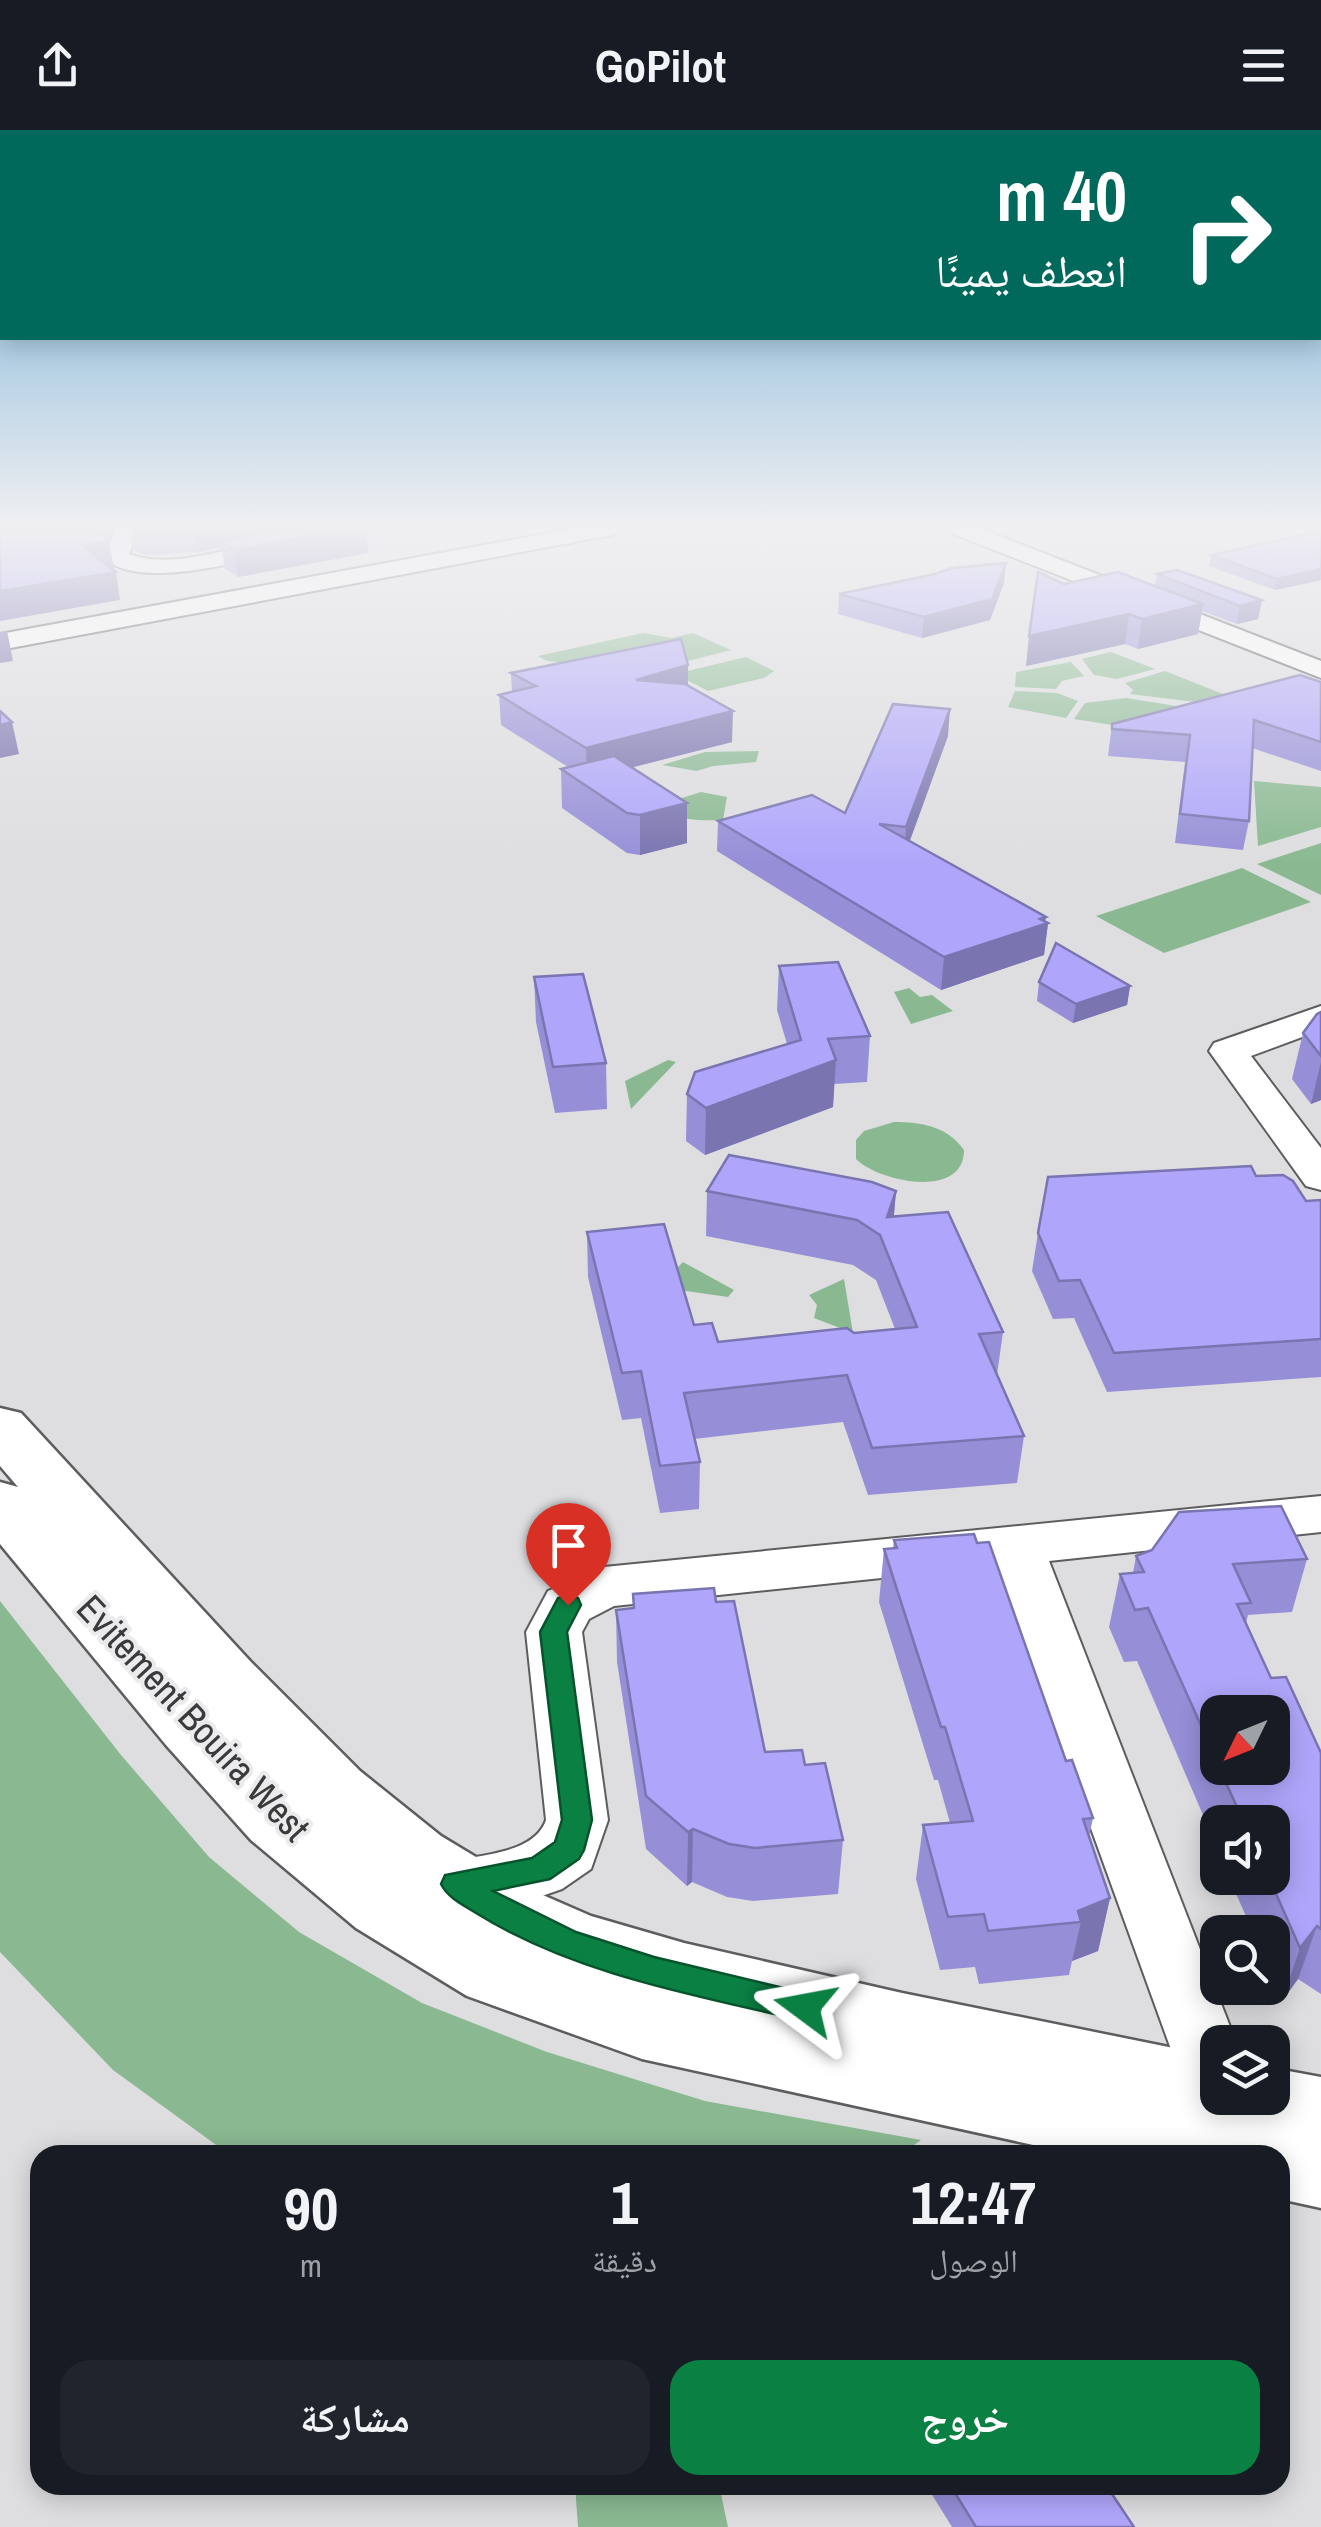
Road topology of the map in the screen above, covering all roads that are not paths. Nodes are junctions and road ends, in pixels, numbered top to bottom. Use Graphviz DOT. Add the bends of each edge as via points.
graph roads {
  1 [pos="1244,640"];
  2 [pos="1321,670"];
  3 [pos="1321,1017"];
  4 [pos="1321,1177"];
  5 [pos="0,1426"];
  6 [pos="0,1502"];
  7 [pos="1321,1514"];
  8 [pos="1016,1546"];
  9 [pos="456,1884"];
  10 [pos="1200,2039"];
  11 [pos="1200,2091"];
  12 [pos="1290,2110"];
  13 [pos="1321,2116"];
  14 [pos="1216,2145"];
  15 [pos="1290,2160"];
  16 [pos="1321,2167"];
  1 -- 2 [label="street"];
  3 -- 4 [label="street" via="1228,1051"];
  5 -- 9 [label="highway, Evitement Bouira West" via="262,1720 389,1841"];
  6 -- 14 [label="highway, Evitement Bouira West" via="277,1819 382,1905 495,1972 642,2022"];
  7 -- 8 [label="street"];
  8 -- 9 [label="street" via="604,1587 568,1605 554,1632 577,1820 568,1850 539,1870"];
  8 -- 10 [label="street"];
  9 -- 11 [label="highway, Evitement Bouira West" via="568,1944 654,1971"];
  12 -- 13 [label="highway"];
  15 -- 16 [label="highway"];
}
